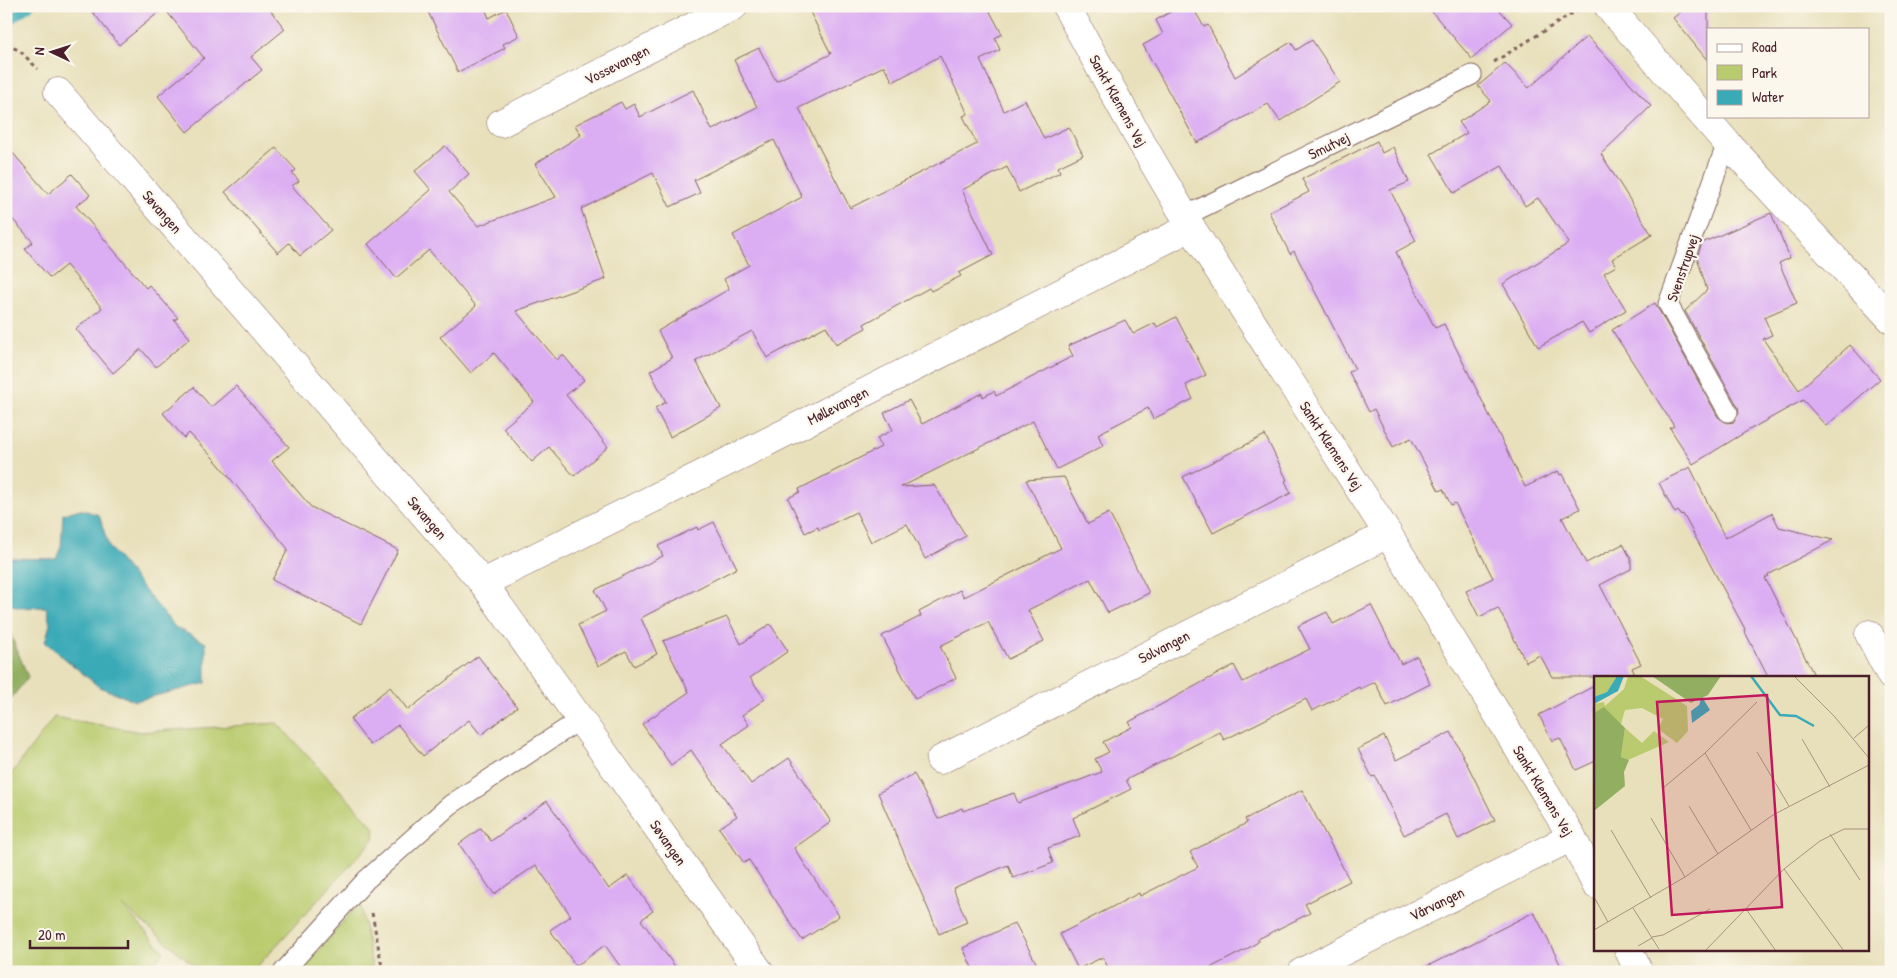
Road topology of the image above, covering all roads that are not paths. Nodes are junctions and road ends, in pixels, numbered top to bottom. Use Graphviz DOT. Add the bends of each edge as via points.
graph roads {
  1 [pos="734,6"];
  2 [pos="1066,6"];
  3 [pos="1608,6"];
  4 [pos="1472,75"];
  5 [pos="58,92"];
  6 [pos="501,123"];
  7 [pos="1727,143"];
  8 [pos="1188,221"];
  9 [pos="1890,317"];
  10 [pos="1728,412"];
  11 [pos="1388,534"];
  12 [pos="483,583"];
  13 [pos="1869,634"];
  14 [pos="1891,676"];
  15 [pos="581,719"];
  16 [pos="940,760"];
  17 [pos="1572,837"];
  18 [pos="1594,881"];
  19 [pos="1628,950"];
  20 [pos="283,972"];
  21 [pos="760,972"];
  22 [pos="1302,972"];
  23 [pos="1639,972"];
  1 -- 6 [label="street, Vossevangen"];
  2 -- 8 [label="street, Sankt Klemens Vej"];
  3 -- 7 [label="street"];
  4 -- 8 [label="lane, Smutvej"];
  5 -- 12 [label="street, Søvangen"];
  7 -- 9 [label="street"];
  7 -- 10 [label="lane, Svenstrupvej" via="1668,304"];
  8 -- 11 [label="street, Sankt Klemens Vej"];
  8 -- 12 [label="street, Møllevangen" via="765,443"];
  11 -- 16 [label="street, Solvangen"];
  11 -- 17 [label="street, Sankt Klemens Vej"];
  12 -- 15 [label="street, Søvangen"];
  13 -- 14 [label="street"];
  15 -- 20 [label="lane" via="450,806 366,880"];
  15 -- 21 [label="street, Søvangen"];
  17 -- 18 [label="street, Sankt Klemens Vej"];
  17 -- 22 [label="street, Vårvangen"];
  19 -- 23 [label="street"];
}
